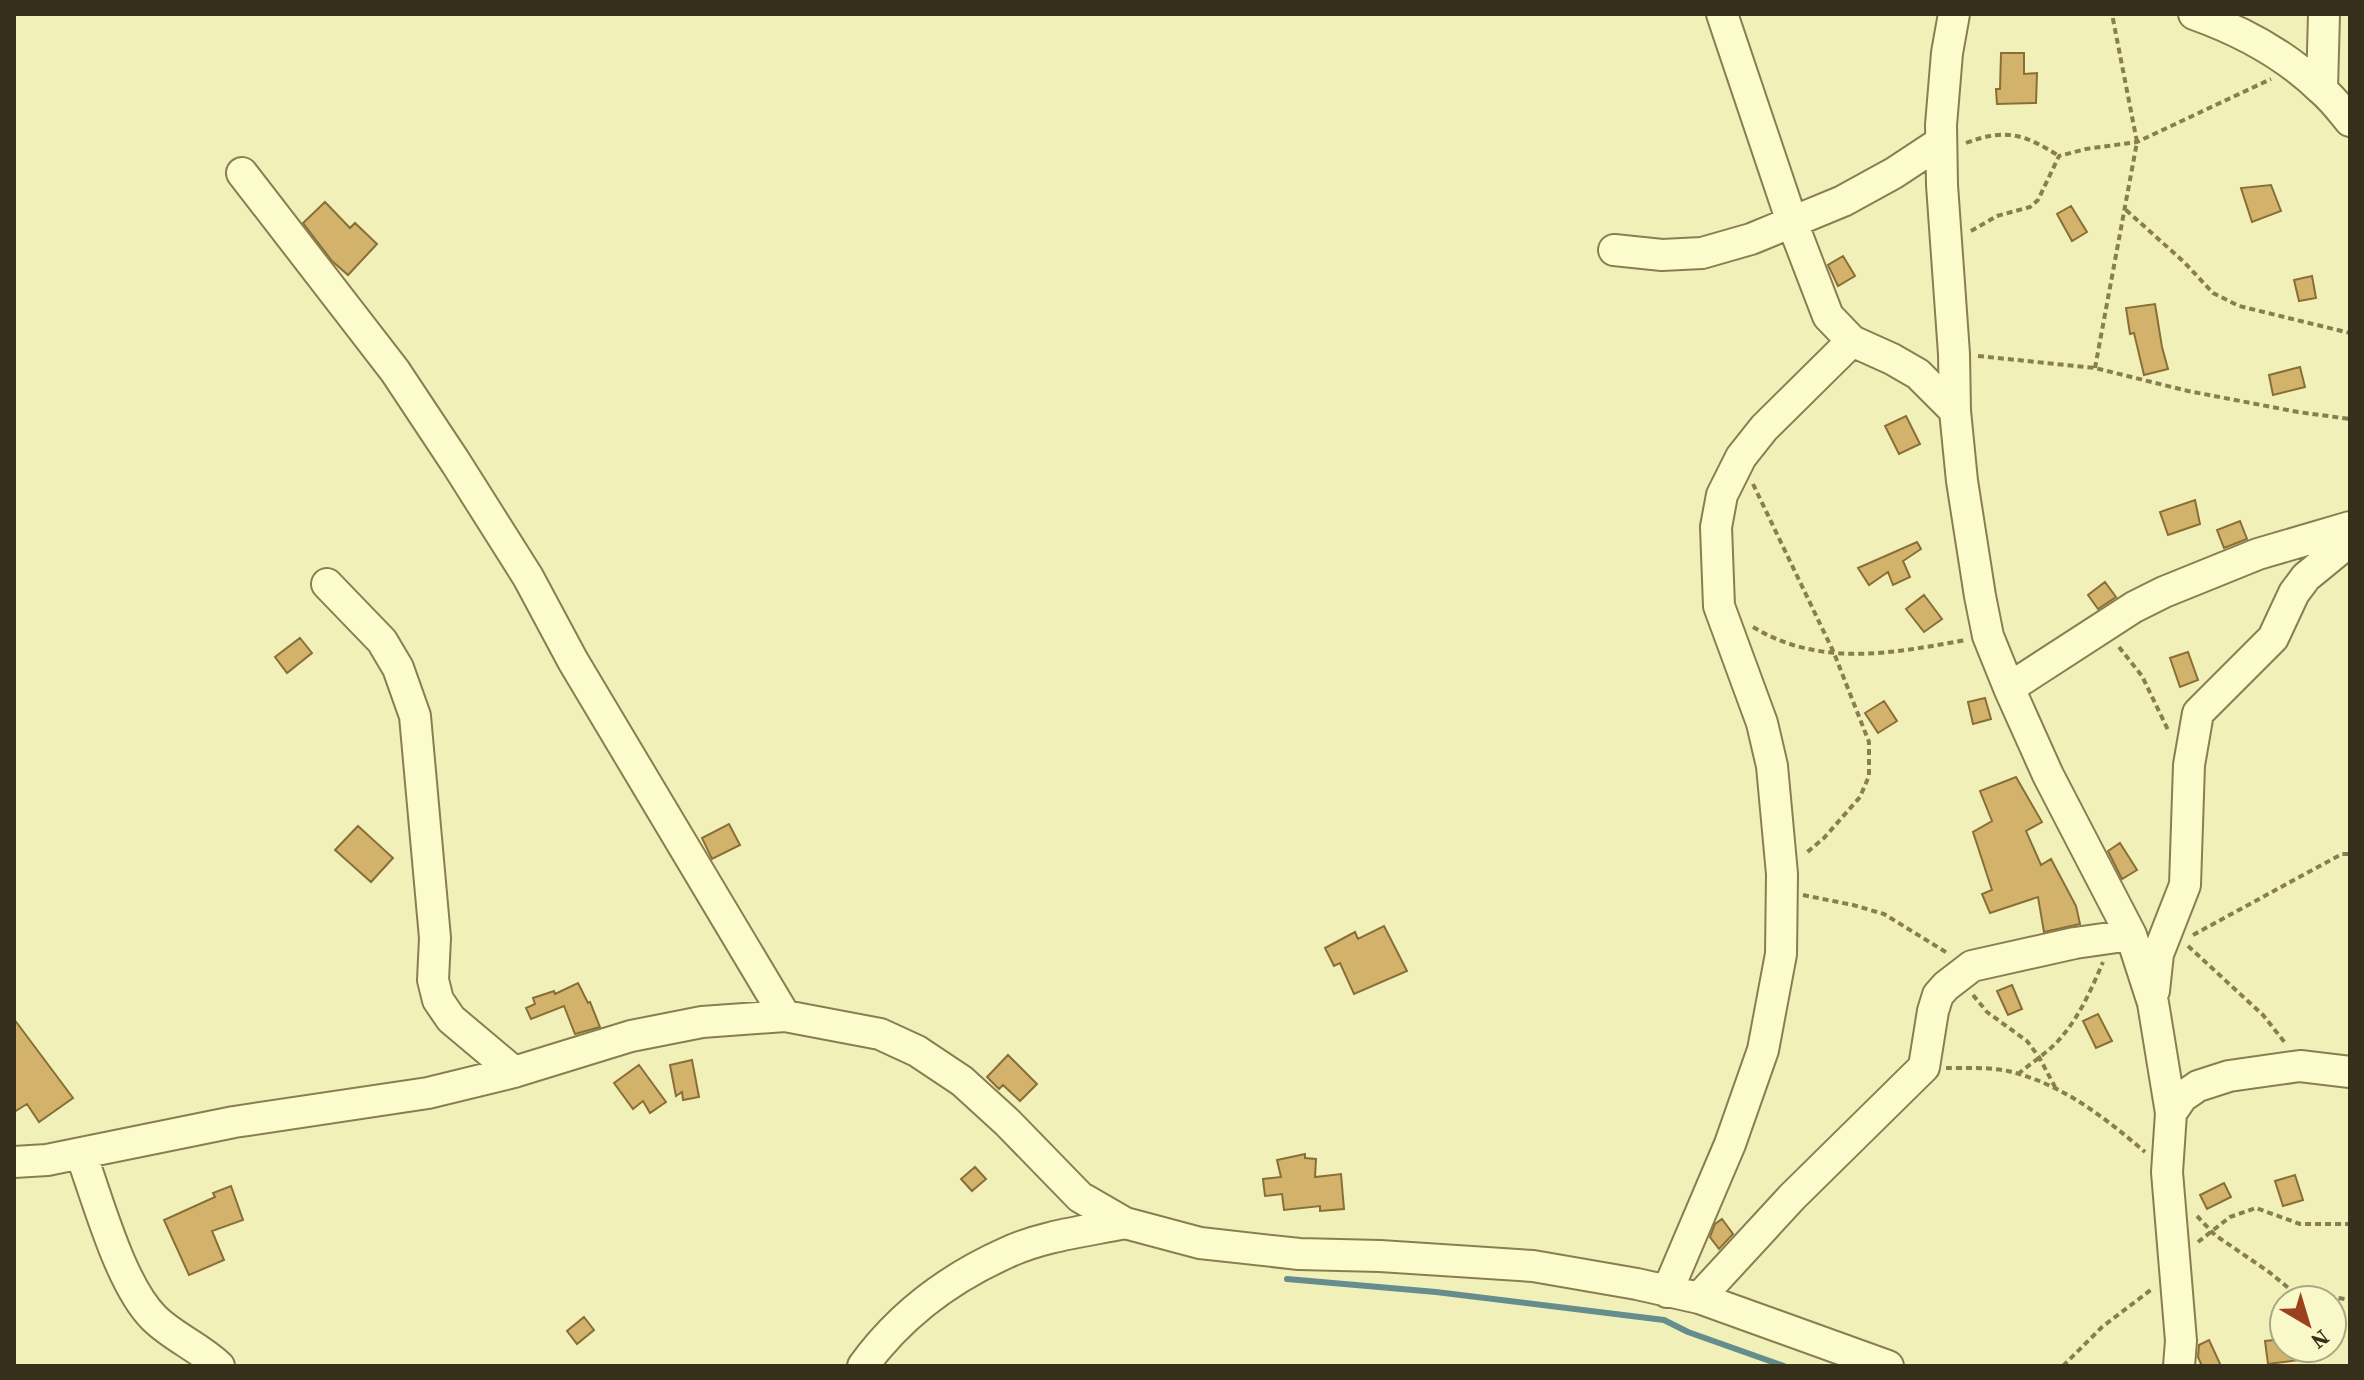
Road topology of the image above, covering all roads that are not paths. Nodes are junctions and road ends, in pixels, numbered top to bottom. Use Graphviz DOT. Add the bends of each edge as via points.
graph roads {
  1 [pos="1722,14"];
  2 [pos="1954,14"];
  3 [pos="2194,14"];
  4 [pos="2324,14"];
  5 [pos="2322,89"];
  6 [pos="2350,121"];
  7 [pos="1941,147"];
  8 [pos="242,173"];
  9 [pos="1792,222"];
  10 [pos="1614,250"];
  11 [pos="1852,341"];
  12 [pos="1955,411"];
  13 [pos="2350,527"];
  14 [pos="2350,541"];
  15 [pos="327,584"];
  16 [pos="2009,688"];
  17 [pos="2122,936"];
  18 [pos="2153,1003"];
  19 [pos="785,1016"];
  20 [pos="514,1072"];
  21 [pos="2350,1072"];
  22 [pos="2171,1113"];
  23 [pos="81,1154"];
  24 [pos="14,1162"];
  25 [pos="1125,1223"];
  26 [pos="1667,1292"];
  27 [pos="1699,1298"];
  28 [pos="219,1366"];
  29 [pos="863,1366"];
  30 [pos="1888,1366"];
  31 [pos="2179,1366"];
  1 -- 9 [label="street"];
  2 -- 7 [label="street"];
  3 -- 5 [label="street" via="2244,34"];
  4 -- 5 [label="street"];
  5 -- 6 [label="street"];
  7 -- 9 [label="street" via="1843,201"];
  7 -- 12 [label="street"];
  8 -- 19 [label="street" via="395,371 456,463"];
  9 -- 10 [label="street" via="1702,253"];
  9 -- 11 [label="street" via="1828,316"];
  11 -- 12 [label="street" via="1918,374"];
  11 -- 26 [label="street" via="1741,457 1722,495 1716,527 1719,606 1762,723 1772,766 1782,882 1781,954 1763,1050"];
  12 -- 16 [label="street" via="1988,636"];
  13 -- 16 [label="street" via="2258,554 2164,592"];
  14 -- 18 [label="street" via="2306,577 2273,638 2198,713 2189,765 2185,885 2158,954"];
  15 -- 20 [label="street" via="382,641 415,716 438,1000 451,1019"];
  16 -- 17 [label="street"];
  17 -- 18 [label="street"];
  17 -- 27 [label="street" via="1966,971 1938,995 1924,1067"];
  18 -- 22 [label="street"];
  19 -- 20 [label="street" via="702,1022 631,1036"];
  19 -- 25 [label="street" via="880,1034 917,1051 962,1081 1080,1197"];
  20 -- 23 [label="street" via="428,1093 234,1122"];
  21 -- 22 [label="street" via="2300,1066 2229,1076 2198,1086"];
  22 -- 31 [label="street" via="2168,1179"];
  23 -- 24 [label="street"];
  23 -- 28 [label="street" via="137,1297 153,1318"];
  25 -- 26 [label="street" via="1200,1243 1299,1254 1533,1266"];
  25 -- 29 [label="street" via="1007,1252 915,1307"];
  26 -- 27 [label="street"];
  27 -- 30 [label="street"];
}
